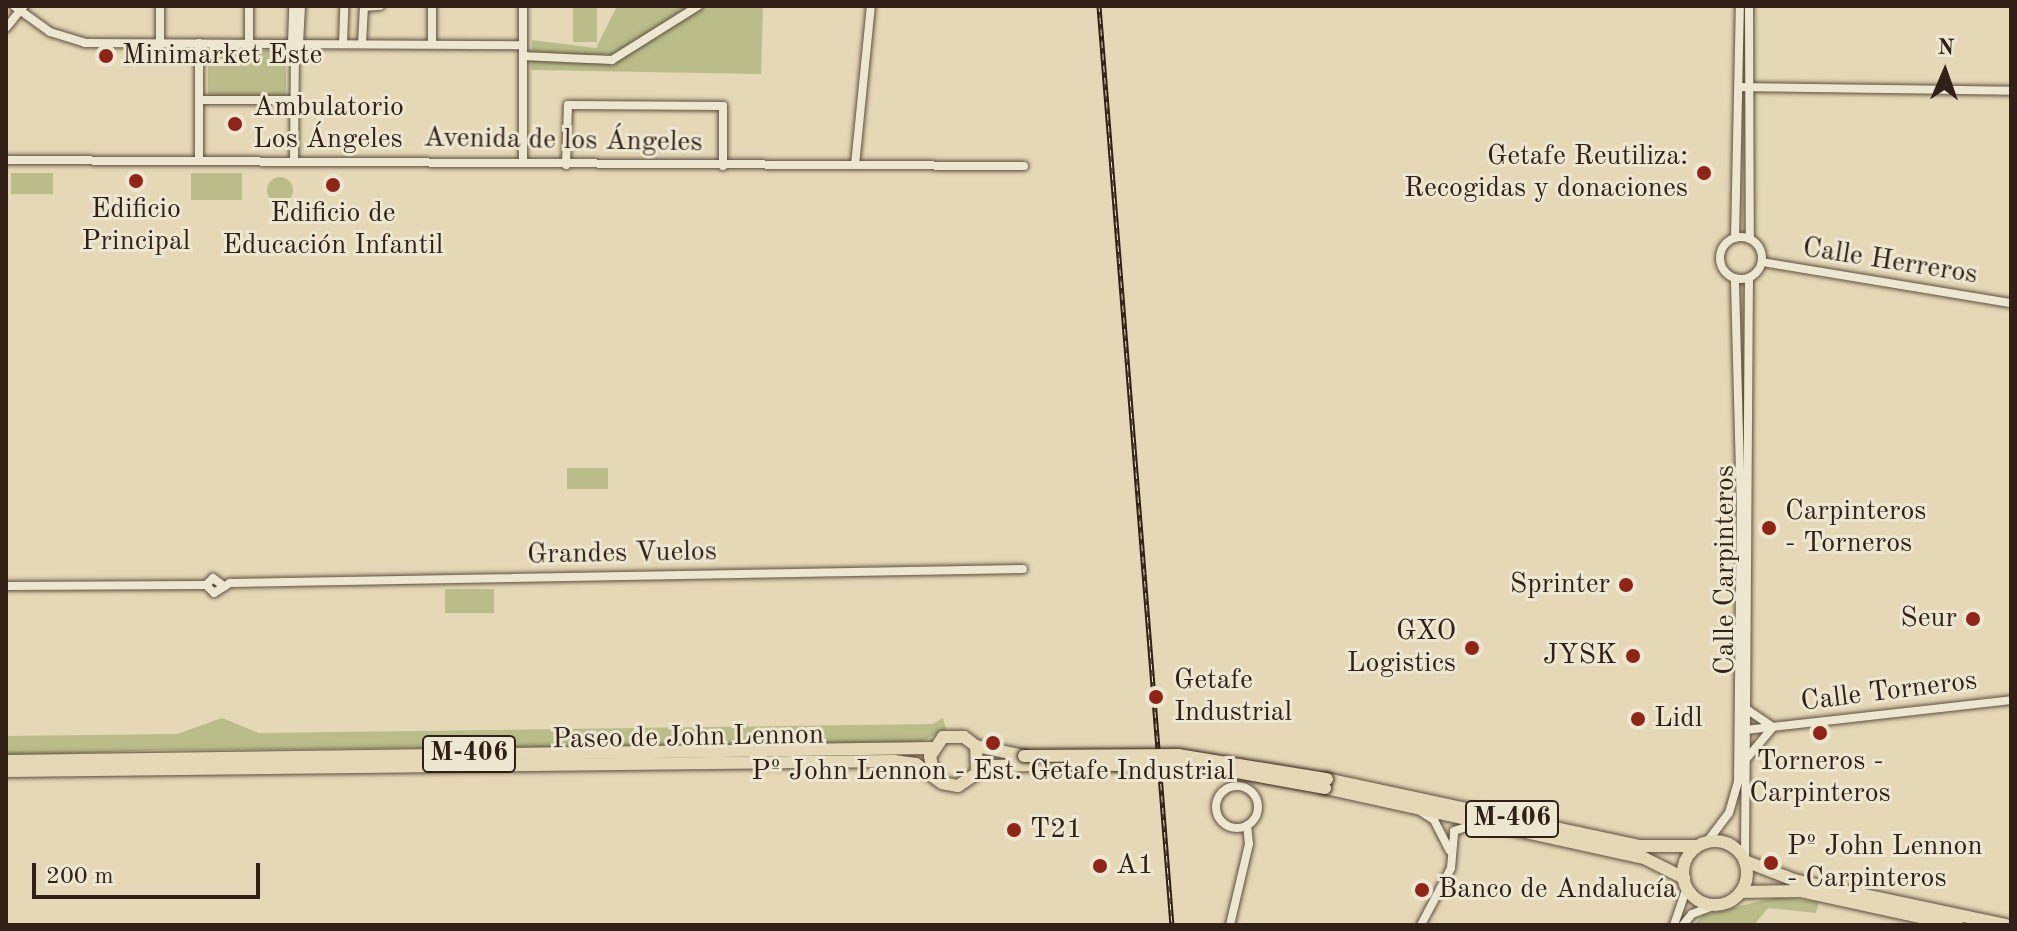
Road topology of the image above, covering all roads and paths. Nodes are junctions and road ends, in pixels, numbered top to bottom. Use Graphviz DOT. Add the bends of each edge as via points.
graph roads {
  1 [pos="160,6"];
  2 [pos="249,6"];
  3 [pos="293,6"];
  4 [pos="301,6"];
  5 [pos="344,6"];
  6 [pos="380,6"];
  7 [pos="432,6"];
  8 [pos="523,6"];
  9 [pos="698,6"];
  10 [pos="871,6"];
  11 [pos="1740,6"];
  12 [pos="1749,6"];
  13 [pos="19,8"];
  14 [pos="6,28"];
  15 [pos="160,43"];
  16 [pos="199,43"];
  17 [pos="249,43"];
  18 [pos="295,44"];
  19 [pos="343,44"];
  20 [pos="362,44"];
  21 [pos="432,44"];
  22 [pos="523,45"];
  23 [pos="523,56"];
  24 [pos="1744,87"];
  25 [pos="2011,91"];
  26 [pos="199,100"];
  27 [pos="295,100"];
  28 [pos="294,159"];
  29 [pos="6,160"];
  30 [pos="199,160"];
  31 [pos="523,160"];
  32 [pos="566,165"];
  33 [pos="855,165"];
  34 [pos="723,166"];
  35 [pos="1024,166"];
  36 [pos="1735,238"];
  37 [pos="1750,239"];
  38 [pos="1762,262"];
  39 [pos="1735,278"];
  40 [pos="1749,278"];
  41 [pos="2011,303"];
  42 [pos="1023,569"];
  43 [pos="6,586"];
  44 [pos="2011,700"];
  45 [pos="1748,710"];
  46 [pos="1773,727"];
  47 [pos="1744,730"];
  48 [pos="976,746"];
  49 [pos="932,748"];
  50 [pos="1746,759"];
  51 [pos="1022,760"];
  52 [pos="6,761"];
  53 [pos="6,771"];
  54 [pos="977,773"];
  55 [pos="934,776"];
  56 [pos="1326,784"];
  57 [pos="1414,806"];
  58 [pos="1484,823"];
  59 [pos="1247,825"];
  60 [pos="1702,844"];
  61 [pos="1451,855"];
  62 [pos="1745,861"];
  63 [pos="1685,883"];
  64 [pos="1741,892"];
  65 [pos="1716,905"];
  66 [pos="1890,911"];
  67 [pos="1232,925"];
  68 [pos="1421,925"];
  69 [pos="1674,925"];
  70 [pos="1683,925"];
  71 [pos="1919,925"];
  72 [pos="1957,925"];
  73 [pos="2006,925"];
  1 -- 15 [label="street"];
  2 -- 17 [label="street"];
  3 -- 18 [label="street"];
  4 -- 18 [label="street"];
  5 -- 19 [label="street"];
  6 -- 20 [label="street" via="364,7"];
  7 -- 21 [label="street"];
  8 -- 22 [label="street"];
  9 -- 23 [label="street" via="612,60"];
  10 -- 33 [label="street"];
  11 -- 24 [label="street"];
  12 -- 24 [label="street"];
  13 -- 14 [label="street"];
  13 -- 15 [label="street" via="50,32 85,43"];
  15 -- 16 [label="street"];
  16 -- 17 [label="street"];
  16 -- 26 [label="street"];
  17 -- 18 [label="street"];
  18 -- 19 [label="street"];
  18 -- 27 [label="street"];
  19 -- 20 [label="street"];
  20 -- 21 [label="street"];
  21 -- 22 [label="street"];
  22 -- 23 [label="street"];
  23 -- 31 [label="street"];
  24 -- 25 [label="street"];
  24 -- 36 [label="street"];
  24 -- 37 [label="street"];
  26 -- 27 [label="street"];
  26 -- 30 [label="street"];
  27 -- 28 [label="street"];
  28 -- 30 [label="street, Avenida de los Ángeles"];
  28 -- 31 [label="street, Avenida de los Ángeles"];
  29 -- 30 [label="street, Avenida de los Ángeles"];
  31 -- 32 [label="street, Avenida de los Ángeles"];
  32 -- 34 [label="street, Avenida de los Ángeles"];
  32 -- 34 [label="street" via="568,105 723,106"];
  33 -- 34 [label="street, Avenida de los Ángeles"];
  33 -- 35 [label="street, Avenida de los Ángeles"];
  36 -- 37 [label="street"];
  36 -- 39 [label="street" via="1722,250 1720,261"];
  37 -- 38 [label="street"];
  38 -- 40 [label="street"];
  38 -- 41 [label="street, Calle Herreros"];
  39 -- 40 [label="street"];
  39 -- 47 [label="street, Calle Carpinteros"];
  40 -- 45 [label="street, Calle Carpinteros"];
  42 -- 43 [label="street, Grandes Vuelos" via="221,584 213,578 206,585"];
  44 -- 46 [label="street, Calle Torneros"];
  45 -- 46 [label="street, Calle Torneros"];
  45 -- 47 [label="street, Calle Carpinteros"];
  46 -- 47 [label="street, Calle Torneros"];
  46 -- 50 [label="street, Calle Torneros"];
  47 -- 50 [label="street, Calle Carpinteros"];
  47 -- 60 [label="street, Calle Carpinteros" via="1735,800"];
  48 -- 49 [label="highway, M-406" via="956,735"];
  48 -- 51 [label="highway, M-406"];
  48 -- 54 [label="highway"];
  49 -- 52 [label="highway, Paseo de John Lennon / M-406"];
  49 -- 55 [label="highway"];
  50 -- 62 [label="street, Calle Carpinteros"];
  51 -- 54 [label="highway, M-406"];
  51 -- 56 [label="highway, M-406, bridge" via="1178,755"];
  53 -- 55 [label="highway, Paseo de John Lennon / M-406" via="767,760 907,762"];
  54 -- 55 [label="highway, M-406" via="958,786"];
  56 -- 57 [label="highway, M-406"];
  56 -- 60 [label="highway, M-406" via="1640,846"];
  57 -- 58 [label="highway, M-406"];
  57 -- 61 [label="street" via="1434,820"];
  58 -- 61 [label="street" via="1454,831"];
  58 -- 63 [label="highway, M-406" via="1644,858"];
  59 -- 59 [label="street" via="1256,815 1257,801 1242,786 1228,788 1216,803 1218,816 1234,827"];
  59 -- 67 [label="street" via="1249,844"];
  60 -- 62 [label="highway, M-406" via="1729,844"];
  60 -- 63 [label="highway" via="1685,862"];
  61 -- 68 [label="street" via="1451,868"];
  62 -- 64 [label="highway"];
  62 -- 73 [label="highway, M-406" via="1794,880"];
  63 -- 65 [label="highway, M-406" via="1702,902"];
  63 -- 69 [label="street"];
  64 -- 65 [label="highway"];
  64 -- 66 [label="highway" via="1784,888"];
  65 -- 70 [label="street" via="1692,914"];
  66 -- 71 [label="street"];
  66 -- 72 [label="highway"];
}
